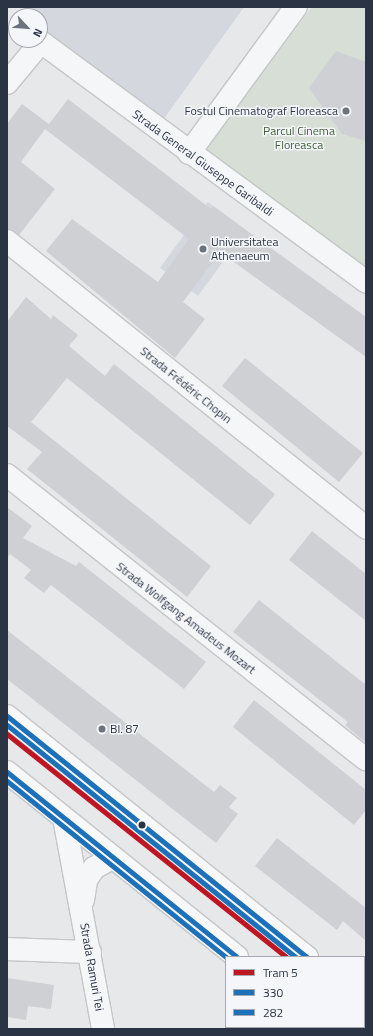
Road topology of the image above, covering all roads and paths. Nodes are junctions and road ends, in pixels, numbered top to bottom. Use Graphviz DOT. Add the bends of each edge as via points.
graph roads {
  1 [pos="296,7"];
  2 [pos="7,83"];
  3 [pos="189,154"];
  4 [pos="7,241"];
  5 [pos="366,282"];
  6 [pos="7,475"];
  7 [pos="366,528"];
  8 [pos="7,716"];
  9 [pos="366,760"];
  10 [pos="7,772"];
  11 [pos="64,818"];
  12 [pos="112,858"];
  13 [pos="82,905"];
  14 [pos="7,949"];
  15 [pos="90,952"];
  16 [pos="236,956"];
  17 [pos="306,956"];
  18 [pos="103,1029"];
  1 -- 3 [label="street"];
  2 -- 3 [label="street, Strada General Giuseppe Garibaldi" via="41,42"];
  3 -- 5 [label="street, Strada General Giuseppe Garibaldi"];
  4 -- 7 [label="street, Strada Frédéric Chopin"];
  6 -- 9 [label="street, Strada Wolfgang Amadeus Mozart"];
  8 -- 17 [label="main road"];
  10 -- 11 [label="main road"];
  11 -- 12 [label="main road"];
  11 -- 13 [label="street, Strada Ramuri Tei"];
  12 -- 13 [label="street, Strada Ramuri Tei" via="94,868 86,880"];
  12 -- 16 [label="main road"];
  13 -- 15 [label="street, Strada Ramuri Tei"];
  14 -- 15 [label="street"];
  15 -- 18 [label="street, Strada Ramuri Tei"];
}
